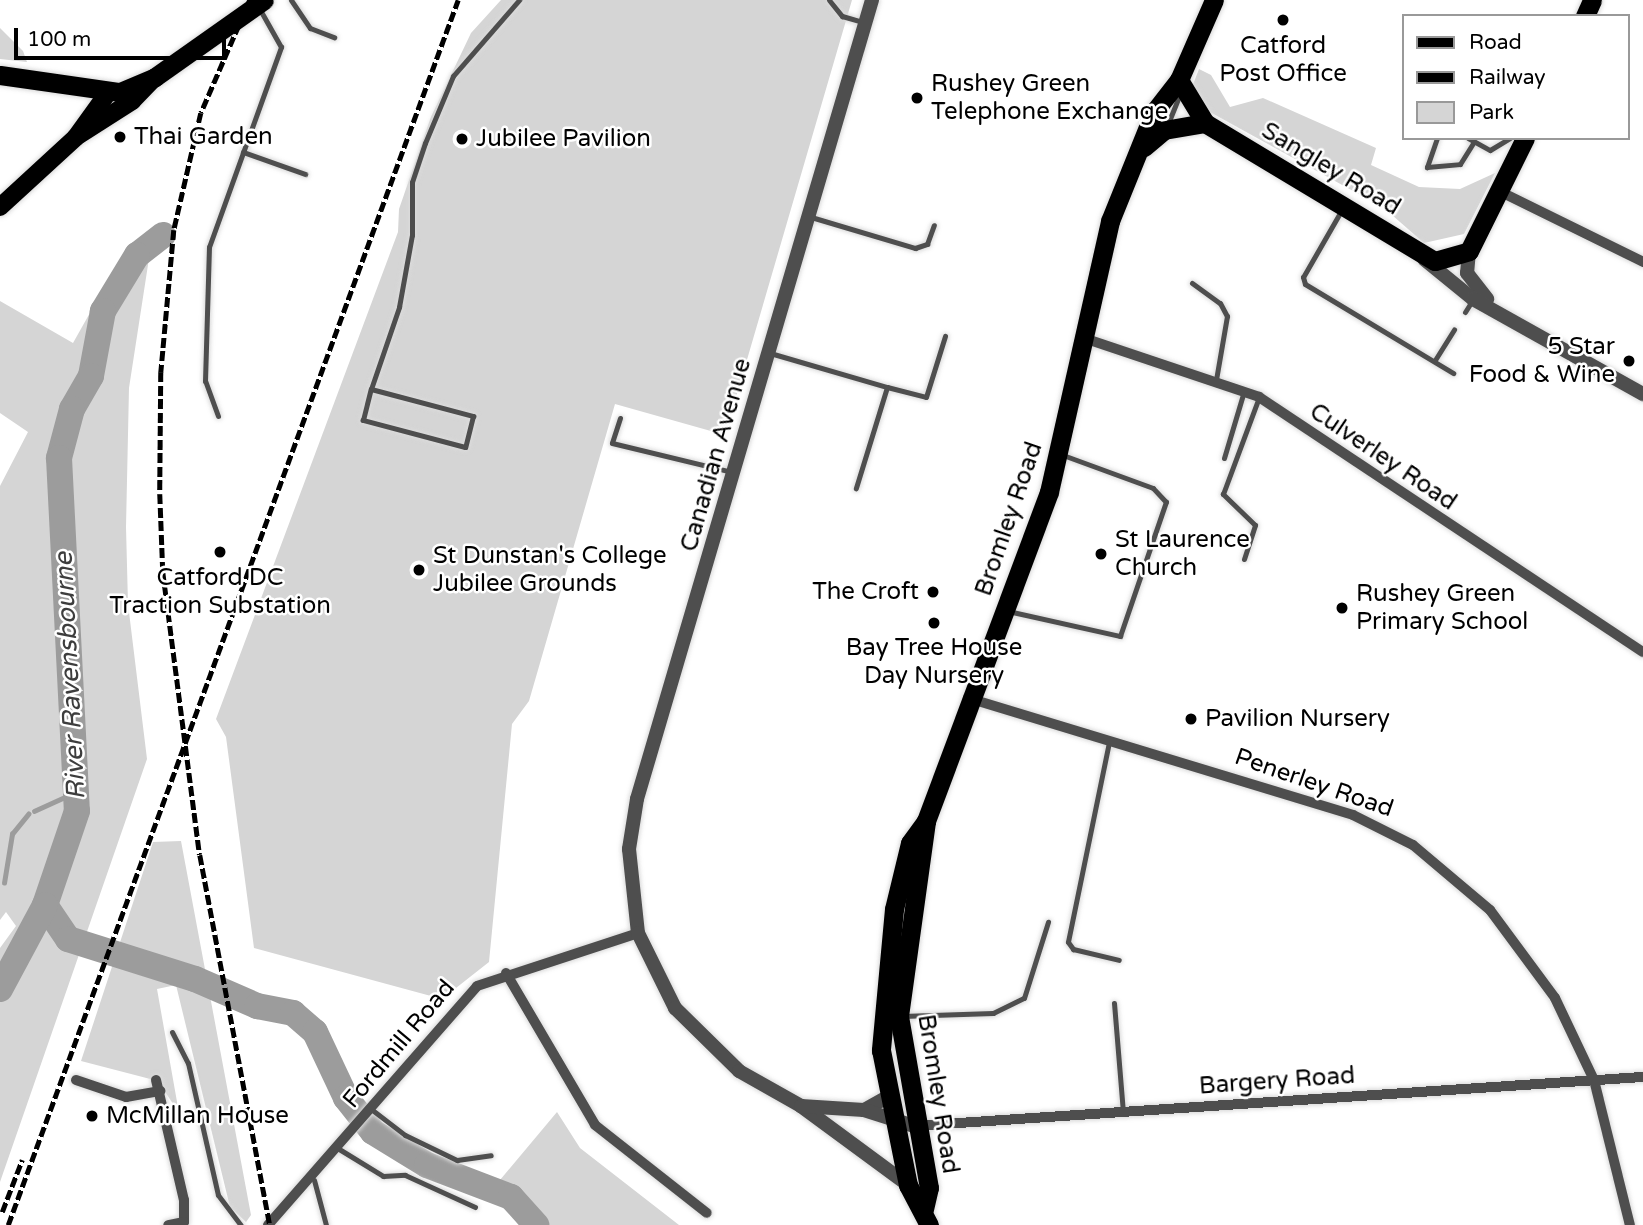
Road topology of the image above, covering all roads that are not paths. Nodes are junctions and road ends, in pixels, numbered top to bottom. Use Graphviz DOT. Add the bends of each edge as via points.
graph roads {
  1 [pos="291,0"];
  2 [pos="519,0"];
  3 [pos="829,0"];
  4 [pos="872,0"];
  5 [pos="1196,0"];
  6 [pos="1214,0"];
  7 [pos="261,3"];
  8 [pos="1204,20"];
  9 [pos="865,23"];
  10 [pos="334,37"];
  11 [pos="1,77"];
  12 [pos="155,77"];
  13 [pos="1179,80"];
  14 [pos="107,94"];
  15 [pos="1205,123"];
  16 [pos="1164,130"];
  17 [pos="76,137"];
  18 [pos="1436,140"];
  19 [pos="1470,140"];
  20 [pos="1508,140"];
  21 [pos="1524,140"];
  22 [pos="1473,143"];
  23 [pos="1144,148"];
  24 [pos="243,152"];
  25 [pos="305,174"];
  26 [pos="1499,191"];
  27 [pos="2,200"];
  28 [pos="1346,202"];
  29 [pos="808,216"];
  30 [pos="934,225"];
  31 [pos="1469,251"];
  32 [pos="1421,257"];
  33 [pos="1643,262"];
  34 [pos="1192,283"];
  35 [pos="1473,299"];
  36 [pos="1465,312"];
  37 [pos="1503,315"];
  38 [pos="1454,330"];
  39 [pos="945,336"];
  40 [pos="1081,337"];
  41 [pos="770,353"];
  42 [pos="1435,360"];
  43 [pos="1454,373"];
  44 [pos="1216,380"];
  45 [pos="887,387"];
  46 [pos="371,389"];
  47 [pos="1244,390"];
  48 [pos="1643,394"];
  49 [pos="1259,397"];
  50 [pos="218,416"];
  51 [pos="620,418"];
  52 [pos="1060,454"];
  53 [pos="1224,458"];
  54 [pos="735,473"];
  55 [pos="856,488"];
  56 [pos="1244,559"];
  57 [pos="1003,610"];
  58 [pos="1643,652"];
  59 [pos="968,698"];
  60 [pos="1109,742"];
  61 [pos="926,821"];
  62 [pos="1048,922"];
  63 [pos="638,933"];
  64 [pos="1119,960"];
  65 [pos="506,973"];
  66 [pos="1114,1003"];
  67 [pos="899,1016"];
  68 [pos="172,1031"];
  69 [pos="1643,1077"];
  70 [pos="76,1080"];
  71 [pos="156,1080"];
  72 [pos="1594,1080"];
  73 [pos="160,1091"];
  74 [pos="886,1098"];
  75 [pos="801,1106"];
  76 [pos="371,1109"];
  77 [pos="864,1110"];
  78 [pos="844,1111"];
  79 [pos="1123,1112"];
  80 [pos="893,1124"];
  81 [pos="914,1126"];
  82 [pos="837,1135"];
  83 [pos="339,1149"];
  84 [pos="491,1155"];
  85 [pos="314,1180"];
  86 [pos="908,1185"];
  87 [pos="475,1207"];
  88 [pos="706,1213"];
  89 [pos="926,1217"];
  90 [pos="184,1223"];
  91 [pos="168,1225"];
  92 [pos="241,1225"];
  93 [pos="268,1225"];
  94 [pos="326,1225"];
  95 [pos="1630,1225"];
  1 -- 10 [label="lane" via="310,28"];
  2 -- 46 [label="lane" via="453,76 436,111 412,182 412,236 399,307"];
  3 -- 9 [label="lane" via="842,16"];
  4 -- 9 [label="street, Canadian Avenue"];
  5 -- 8 [label="highway"];
  6 -- 8 [label="highway, Bromley Road"];
  7 -- 12 [label="highway"];
  7 -- 24 [label="lane" via="281,47"];
  8 -- 13 [label="highway, Bromley Road"];
  9 -- 29 [label="street, Canadian Avenue"];
  11 -- 14 [label="highway"];
  12 -- 14 [label="highway"];
  12 -- 17 [label="main road" via="132,101"];
  13 -- 15 [label="highway, Sangley Road"];
  13 -- 16 [label="lane" via="1180,102"];
  13 -- 23 [label="highway, Bromley Road" via="1153,112"];
  14 -- 17 [label="main road"];
  15 -- 16 [label="highway"];
  15 -- 28 [label="highway, Sangley Road"];
  16 -- 23 [label="highway, Bromley Road"];
  17 -- 27 [label="main road"];
  18 -- 22 [label="lane" via="1427,167 1460,164"];
  19 -- 22 [label="lane"];
  20 -- 22 [label="lane" via="1497,150"];
  21 -- 26 [label="highway"];
  23 -- 40 [label="highway, Bromley Road" via="1110,220"];
  24 -- 25 [label="lane"];
  24 -- 50 [label="lane" via="209,247 205,380"];
  26 -- 31 [label="highway"];
  26 -- 33 [label="street"];
  28 -- 32 [label="highway, Sangley Road"];
  28 -- 42 [label="lane" via="1303,276 1305,284"];
  29 -- 30 [label="lane" via="915,248 927,244"];
  29 -- 41 [label="street, Canadian Avenue"];
  31 -- 32 [label="highway" via="1435,261"];
  31 -- 37 [label="street, Sangley Road" via="1473,287"];
  32 -- 35 [label="street, Sangley Road"];
  34 -- 44 [label="lane" via="1220,303 1227,316"];
  35 -- 36 [label="lane"];
  35 -- 37 [label="street, Sangley Road"];
  37 -- 48 [label="street, Sangley Road"];
  38 -- 42 [label="lane"];
  39 -- 45 [label="lane" via="926,397"];
  40 -- 44 [label="street, Culverley Road"];
  40 -- 52 [label="highway, Bromley Road"];
  41 -- 45 [label="lane"];
  41 -- 54 [label="street, Canadian Avenue"];
  42 -- 43 [label="lane"];
  44 -- 47 [label="street, Culverley Road"];
  45 -- 55 [label="lane"];
  46 -- 46 [label="lane" via="363,420 465,447 473,416"];
  47 -- 49 [label="street, Culverley Road"];
  47 -- 53 [label="lane"];
  49 -- 56 [label="lane" via="1223,494 1255,525"];
  49 -- 58 [label="street, Culverley Road"];
  51 -- 54 [label="lane" via="612,443"];
  52 -- 57 [label="highway, Bromley Road"];
  52 -- 57 [label="lane" via="1153,488 1166,502 1120,636"];
  54 -- 63 [label="street, Canadian Avenue" via="631,824"];
  57 -- 59 [label="highway, Bromley Road"];
  59 -- 60 [label="street, Penerley Road"];
  59 -- 61 [label="highway, Bromley Road"];
  60 -- 64 [label="lane" via="1068,942 1073,949"];
  60 -- 72 [label="street, Penerley Road" via="1397,833 1466,887 1513,936 1555,998"];
  61 -- 67 [label="highway, Bromley Road"];
  61 -- 74 [label="highway, Bromley Road" via="909,843 886,955 881,1049"];
  62 -- 67 [label="lane" via="1024,998 993,1013"];
  63 -- 65 [label="street, Fordmill Road"];
  63 -- 75 [label="street, Canadian Avenue" via="675,1008 707,1044"];
  65 -- 76 [label="street, Fordmill Road" via="477,986"];
  65 -- 88 [label="street" via="595,1125"];
  66 -- 79 [label="lane"];
  67 -- 81 [label="highway, Bromley Road"];
  68 -- 92 [label="lane" via="188,1063 218,1195"];
  69 -- 72 [label="street, Bargery Road"];
  70 -- 73 [label="street" via="126,1097"];
  71 -- 73 [label="street"];
  72 -- 79 [label="street, Bargery Road"];
  72 -- 95 [label="street, Penerley Road"];
  73 -- 90 [label="street"];
  74 -- 77 [label="street, Canadian Avenue"];
  74 -- 80 [label="highway, Bromley Road"];
  75 -- 78 [label="street, Canadian Avenue"];
  75 -- 82 [label="street, Canadian Avenue"];
  76 -- 83 [label="street, Fordmill Road"];
  76 -- 84 [label="lane" via="405,1135 457,1160"];
  77 -- 78 [label="street, Canadian Avenue"];
  77 -- 80 [label="street, Canadian Avenue"];
  78 -- 82 [label="street"];
  79 -- 81 [label="street, Bargery Road"];
  80 -- 81 [label="street, Canadian Avenue"];
  80 -- 86 [label="highway, Bromley Road"];
  81 -- 89 [label="highway, Bromley Road" via="929,1188"];
  82 -- 86 [label="street, Canadian Avenue"];
  83 -- 85 [label="street, Fordmill Road"];
  83 -- 87 [label="lane" via="383,1176 405,1175"];
  85 -- 93 [label="street, Fordmill Road"];
  85 -- 94 [label="lane"];
  86 -- 89 [label="highway, Bromley Road"];
  90 -- 91 [label="street"];
}
